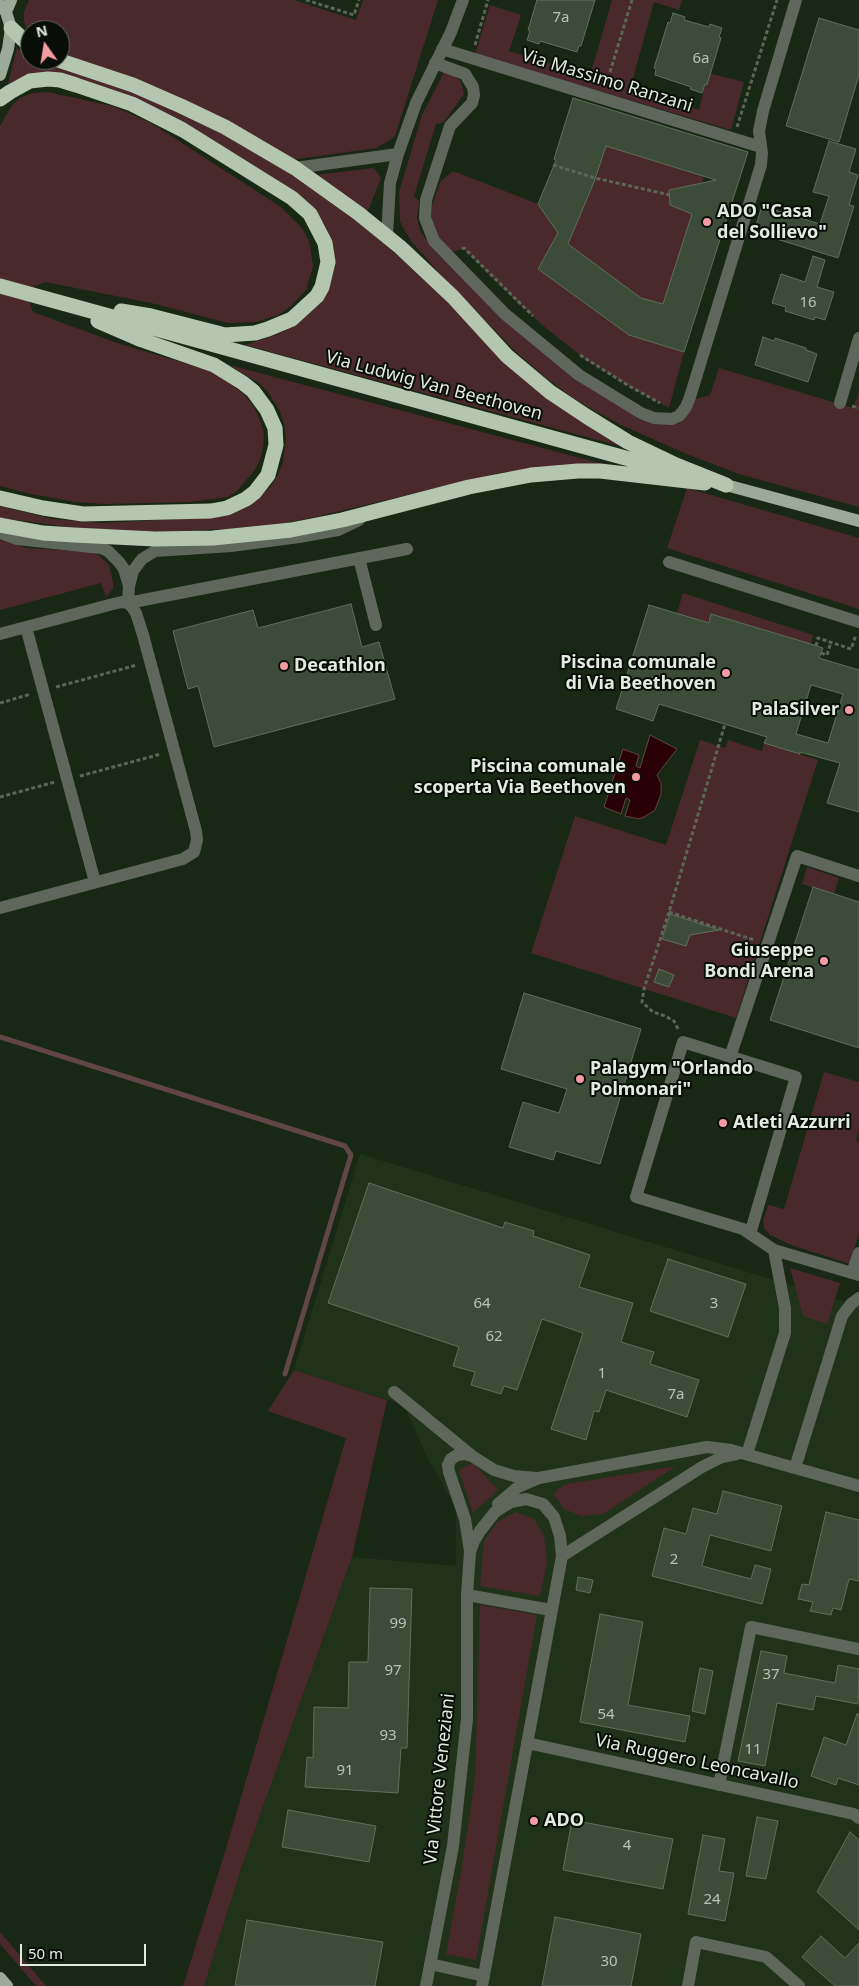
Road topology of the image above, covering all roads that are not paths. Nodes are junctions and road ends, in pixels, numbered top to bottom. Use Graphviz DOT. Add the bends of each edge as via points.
graph roads {
  1 [pos="11,0"];
  2 [pos="463,0"];
  3 [pos="796,0"];
  4 [pos="3,9"];
  5 [pos="11,28"];
  6 [pos="20,37"];
  7 [pos="442,49"];
  8 [pos="435,62"];
  9 [pos="70,64"];
  10 [pos="0,76"];
  11 [pos="0,99"];
  12 [pos="761,148"];
  13 [pos="398,154"];
  14 [pos="294,168"];
  15 [pos="387,236"];
  16 [pos="0,286"];
  17 [pos="51,300"];
  18 [pos="859,338"];
  19 [pos="855,363"];
  20 [pos="840,403"];
  21 [pos="726,485"];
  22 [pos="0,498"];
  23 [pos="375,511"];
  24 [pos="859,521"];
  25 [pos="0,525"];
  26 [pos="0,533"];
  27 [pos="407,549"];
  28 [pos="359,558"];
  29 [pos="669,562"];
  30 [pos="129,586"];
  31 [pos="128,603"];
  32 [pos="376,625"];
  33 [pos="26,627"];
  34 [pos="858,627"];
  35 [pos="0,634"];
  36 [pos="859,876"];
  37 [pos="95,882"];
  38 [pos="0,908"];
  39 [pos="730,1057"];
  40 [pos="750,1234"];
  41 [pos="774,1250"];
  42 [pos="859,1253"];
  43 [pos="856,1274"];
  44 [pos="859,1298"];
  45 [pos="394,1392"];
  46 [pos="747,1454"];
  47 [pos="472,1456"];
  48 [pos="794,1468"];
  49 [pos="539,1478"];
  50 [pos="859,1486"];
  51 [pos="487,1520"];
  52 [pos="470,1552"];
  53 [pos="562,1556"];
  54 [pos="467,1595"];
  55 [pos="551,1610"];
  56 [pos="859,1649"];
  57 [pos="527,1743"];
  58 [pos="719,1785"];
  59 [pos="859,1818"];
  60 [pos="430,1964"];
  61 [pos="0,1979"];
  62 [pos="483,1981"];
  63 [pos="7,1986"];
  64 [pos="426,1986"];
  65 [pos="688,1986"];
  66 [pos="799,1986"];
  1 -- 4 [label="main road"];
  2 -- 7 [label="street"];
  3 -- 12 [label="street" via="763,111 759,131"];
  4 -- 5 [label="main road"];
  5 -- 6 [label="highway"];
  5 -- 10 [label="main road"];
  7 -- 8 [label="street"];
  7 -- 12 [label="street, Via Massimo Ranzani"];
  8 -- 12 [label="street" via="465,74 474,94 472,104 450,126 426,200 426,218 434,240 524,331 579,375 654,418 672,419 686,407 761,165"];
  8 -- 13 [label="street"];
  9 -- 14 [label="highway" via="168,100 225,127"];
  11 -- 17 [label="highway" via="30,81 60,80 148,112 183,130 303,206 316,222 328,252 322,287 310,304 292,319 255,333 226,334 151,316"];
  13 -- 14 [label="street"];
  13 -- 15 [label="street" via="390,183"];
  14 -- 15 [label="highway"];
  15 -- 21 [label="highway" via="435,280 507,356 550,392 628,442"];
  16 -- 17 [label="highway, Via Ludwig Van Beethoven"];
  17 -- 21 [label="highway, Via Ludwig Van Beethoven"];
  17 -- 22 [label="highway" via="142,340 214,365 243,383 261,400 272,419 276,436 274,454 268,475 255,492 228,508 82,514"];
  18 -- 19 [label="street"];
  19 -- 20 [label="street"];
  21 -- 23 [label="highway" via="618,472 561,472 469,486"];
  21 -- 24 [label="main road, Via Ludwig Van Beethoven"];
  23 -- 25 [label="highway" via="291,530 213,538 74,536"];
  23 -- 30 [label="street" via="338,530 300,537 155,551 136,565"];
  26 -- 30 [label="street" via="17,539 101,548 119,562"];
  27 -- 28 [label="street"];
  28 -- 31 [label="street"];
  28 -- 32 [label="street"];
  29 -- 34 [label="street"];
  30 -- 31 [label="street"];
  31 -- 33 [label="street"];
  31 -- 37 [label="street" via="136,614 150,662 196,831 196,848 191,856 183,859"];
  33 -- 35 [label="street"];
  33 -- 37 [label="street"];
  36 -- 39 [label="street" via="797,856"];
  37 -- 38 [label="street"];
  39 -- 40 [label="street" via="796,1077"];
  39 -- 40 [label="street" via="683,1042 636,1197"];
  40 -- 41 [label="street"];
  41 -- 43 [label="street"];
  41 -- 46 [label="street" via="785,1308 785,1333"];
  42 -- 43 [label="street"];
  44 -- 48 [label="street" via="842,1316"];
  45 -- 47 [label="street"];
  46 -- 48 [label="street"];
  46 -- 49 [label="street" via="707,1448"];
  46 -- 53 [label="street" via="729,1454 712,1461"];
  47 -- 49 [label="street" via="494,1470"];
  47 -- 52 [label="street" via="457,1455 448,1465 465,1519"];
  48 -- 50 [label="street"];
  49 -- 51 [label="street" via="508,1494"];
  51 -- 52 [label="street, Via Vittore Veneziani"];
  51 -- 53 [label="street, Via Vittore Veneziani" via="511,1502 526,1499 543,1504 558,1527"];
  52 -- 54 [label="street, Via Vittore Veneziani"];
  53 -- 55 [label="street, Via Vittore Veneziani"];
  54 -- 55 [label="street"];
  54 -- 60 [label="street, Via Vittore Veneziani" via="467,1719 453,1846"];
  55 -- 57 [label="street, Via Vittore Veneziani"];
  56 -- 58 [label="street" via="751,1626"];
  57 -- 58 [label="street, Via Ruggero Leoncavallo"];
  57 -- 62 [label="street, Via Vittore Veneziani"];
  58 -- 59 [label="street, Via Ruggero Leoncavallo" via="854,1814"];
  60 -- 62 [label="street, Via Vittore Veneziani"];
  60 -- 64 [label="street, Via Vittore Veneziani"];
  61 -- 63 [label="main road"];
  65 -- 66 [label="street" via="696,1942 766,1957"];
}
